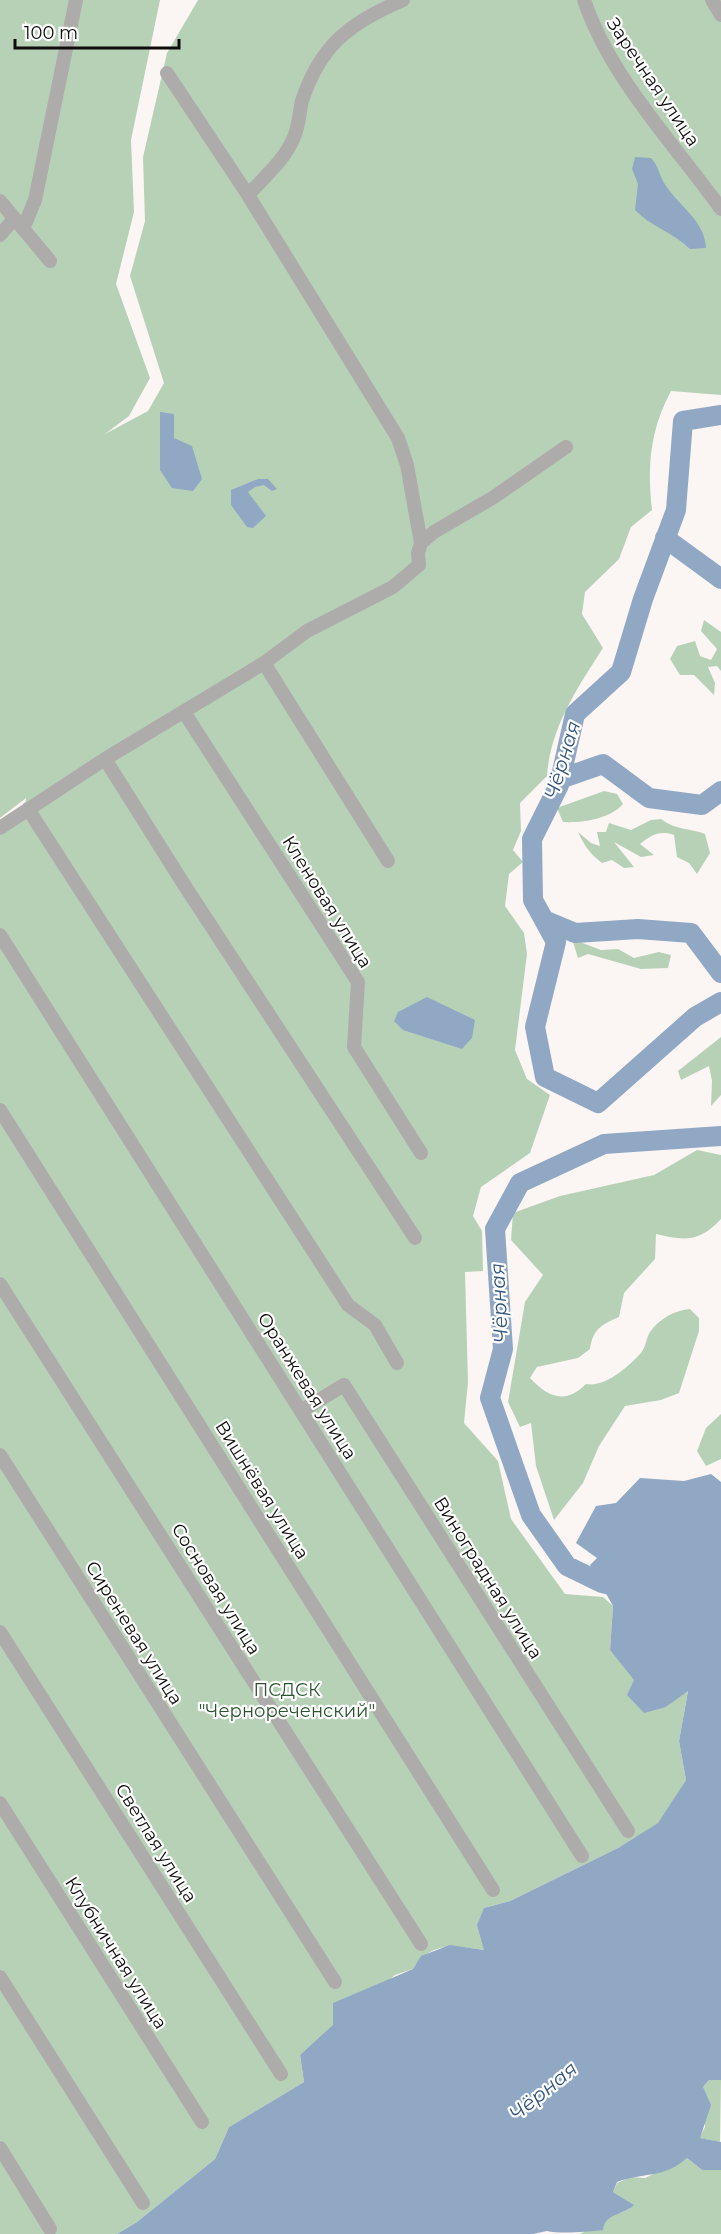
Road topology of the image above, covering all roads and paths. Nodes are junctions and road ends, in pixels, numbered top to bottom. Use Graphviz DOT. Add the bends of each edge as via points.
graph roads {
  1 [pos="76,0"];
  2 [pos="403,0"];
  3 [pos="584,0"];
  4 [pos="712,0"];
  5 [pos="721,15"];
  6 [pos="167,74"];
  7 [pos="248,195"];
  8 [pos="0,201"];
  9 [pos="721,209"];
  10 [pos="18,224"];
  11 [pos="0,235"];
  12 [pos="50,261"];
  13 [pos="566,447"];
  14 [pos="421,543"];
  15 [pos="264,663"];
  16 [pos="184,712"];
  17 [pos="105,759"];
  18 [pos="28,809"];
  19 [pos="0,828"];
  20 [pos="388,861"];
  21 [pos="0,935"];
  22 [pos="0,1110"];
  23 [pos="421,1152"];
  24 [pos="415,1238"];
  25 [pos="0,1284"];
  26 [pos="398,1363"];
  27 [pos="301,1411"];
  28 [pos="0,1455"];
  29 [pos="0,1632"];
  30 [pos="0,1803"];
  31 [pos="628,1832"];
  32 [pos="582,1856"];
  33 [pos="493,1890"];
  34 [pos="421,1944"];
  35 [pos="0,1977"];
  36 [pos="335,1982"];
  37 [pos="281,2074"];
  38 [pos="202,2122"];
  39 [pos="0,2148"];
  40 [pos="143,2202"];
  41 [pos="50,2229"];
  1 -- 10 [label="street" via="35,200"];
  2 -- 7 [label="street" via="345,30 327,52 302,102 294,138"];
  3 -- 9 [label="street, Заречная улица" via="592,25 621,71"];
  4 -- 5 [label="street"];
  6 -- 7 [label="street"];
  7 -- 14 [label="street" via="398,438 407,465"];
  8 -- 10 [label="street"];
  10 -- 11 [label="street"];
  10 -- 12 [label="street"];
  13 -- 14 [label="street"];
  14 -- 15 [label="street" via="420,565 393,587 307,631"];
  15 -- 16 [label="street"];
  15 -- 20 [label="street"];
  16 -- 17 [label="street"];
  16 -- 23 [label="street, Кленовая улица" via="358,982 354,1047"];
  17 -- 18 [label="street"];
  17 -- 24 [label="street"];
  18 -- 19 [label="street"];
  18 -- 26 [label="street" via="348,1305 375,1325"];
  21 -- 27 [label="street, Оранжевая улица"];
  22 -- 33 [label="street, Вишнёвая улица"];
  25 -- 34 [label="street, Сосновая улица"];
  27 -- 31 [label="street, Виноградная улица" via="344,1385"];
  27 -- 32 [label="street, Оранжевая улица"];
  28 -- 36 [label="street, Сиреневая улица"];
  29 -- 37 [label="street, Светлая улица"];
  30 -- 38 [label="street, Клубничная улица"];
  35 -- 40 [label="street"];
  39 -- 41 [label="street"];
}
